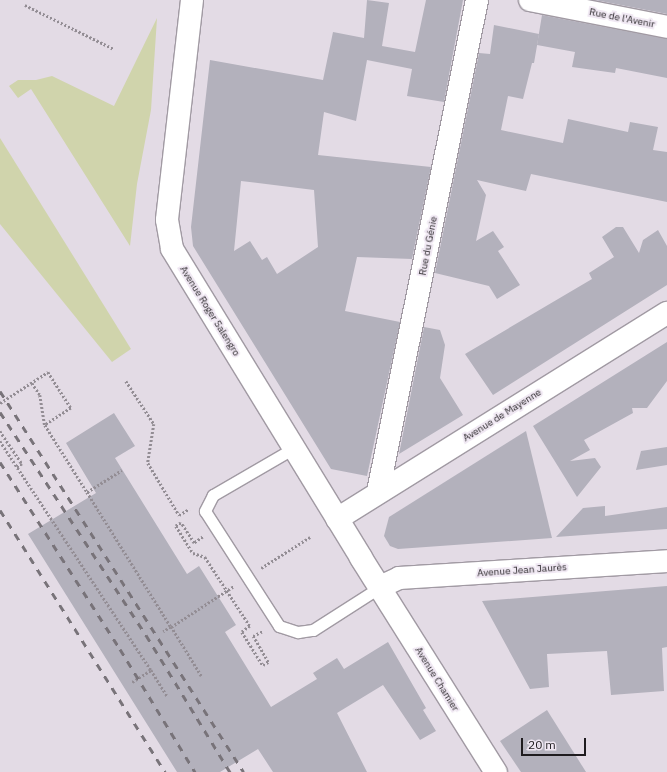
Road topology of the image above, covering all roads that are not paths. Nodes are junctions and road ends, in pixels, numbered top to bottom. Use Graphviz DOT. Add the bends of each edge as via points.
graph roads {
  1 [pos="192,0"];
  2 [pos="477,0"];
  3 [pos="530,0"];
  4 [pos="667,27"];
  5 [pos="667,313"];
  6 [pos="294,448"];
  7 [pos="378,492"];
  8 [pos="337,519"];
  9 [pos="667,561"];
  10 [pos="380,586"];
  11 [pos="496,772"];
  1 -- 6 [label="street, Avenue Roger Salengro" via="167,220 172,249"];
  2 -- 7 [label="street, Rue du Génie"];
  3 -- 4 [label="street, Rue de l'Avenir"];
  5 -- 7 [label="street, Avenue de Mayenne"];
  6 -- 8 [label="street, Avenue Roger Salengro"];
  6 -- 10 [label="lane" via="213,495 205,511 279,626 298,632 312,630"];
  7 -- 8 [label="street, Avenue de Mayenne"];
  8 -- 10 [label="street, Avenue Roger Salengro"];
  9 -- 10 [label="street, Avenue Jean Jaurès" via="398,578"];
  10 -- 11 [label="street, Avenue Chamier"];
}
